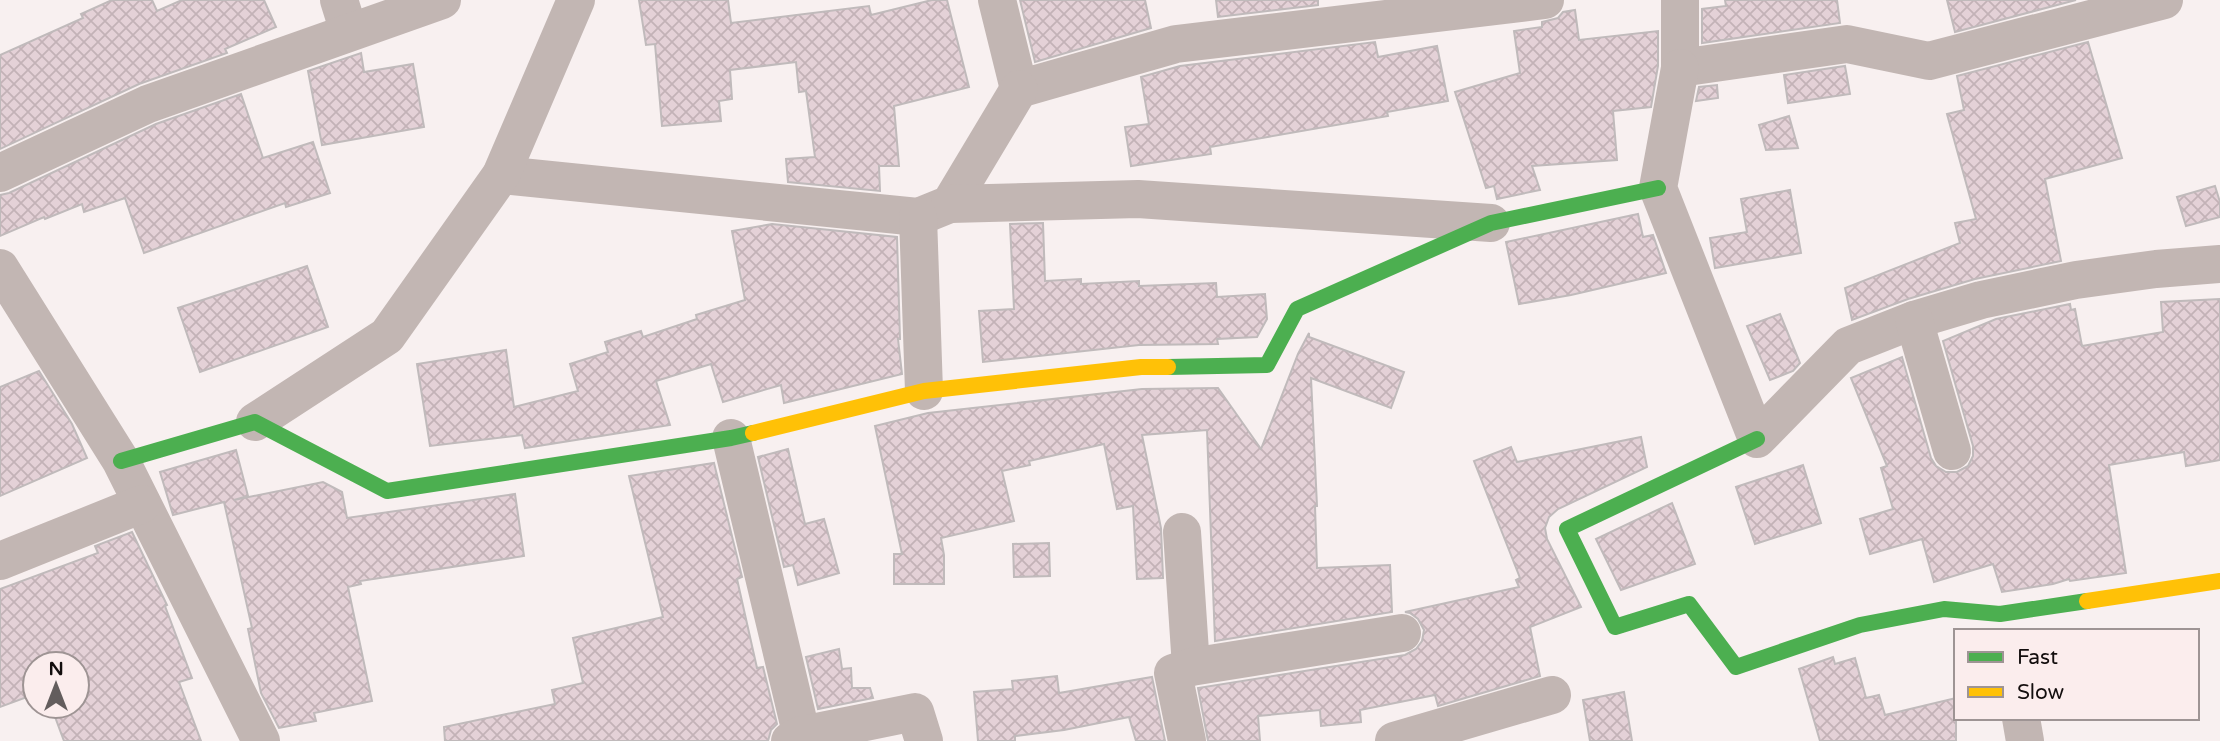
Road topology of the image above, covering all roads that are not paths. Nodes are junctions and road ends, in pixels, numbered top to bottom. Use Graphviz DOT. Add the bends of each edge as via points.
graph roads {
  1 [pos="442,0"];
  2 [pos="576,0"];
  3 [pos="997,0"];
  4 [pos="1545,0"];
  5 [pos="1680,0"];
  6 [pos="2164,0"];
  7 [pos="1329,13"];
  8 [pos="344,16"];
  9 [pos="1680,68"];
  10 [pos="1019,89"];
  11 [pos="0,173"];
  12 [pos="501,175"];
  13 [pos="1658,188"];
  14 [pos="934,211"];
  15 [pos="1491,223"];
  16 [pos="2220,264"];
  17 [pos="0,268"];
  18 [pos="1913,320"];
  19 [pos="924,391"];
  20 [pos="255,422"];
  21 [pos="731,438"];
  22 [pos="1757,439"];
  23 [pos="1952,451"];
  24 [pos="121,461"];
  25 [pos="142,504"];
  26 [pos="1182,532"];
  27 [pos="0,561"];
  28 [pos="2220,581"];
  29 [pos="2002,622"];
  30 [pos="1402,633"];
  31 [pos="1191,667"];
  32 [pos="1552,695"];
  33 [pos="2021,720"];
  34 [pos="798,739"];
  35 [pos="1400,740"];
  36 [pos="261,741"];
  37 [pos="924,741"];
  38 [pos="1186,741"];
  39 [pos="2025,741"];
  1 -- 8 [label="street"];
  2 -- 12 [label="street"];
  3 -- 10 [label="street"];
  4 -- 7 [label="street"];
  5 -- 9 [label="street"];
  6 -- 9 [label="street" via="1929,61 1847,44"];
  7 -- 10 [label="street" via="1176,44"];
  8 -- 11 [label="street"];
  9 -- 13 [label="street"];
  10 -- 14 [label="street"];
  12 -- 14 [label="street"];
  12 -- 20 [label="street" via="387,336"];
  13 -- 15 [label="street"];
  13 -- 22 [label="street"];
  14 -- 15 [label="street" via="1138,199"];
  14 -- 19 [label="street"];
  15 -- 19 [label="street" via="1297,309 1267,365 1141,367"];
  16 -- 18 [label="street" via="2076,280"];
  17 -- 24 [label="street"];
  18 -- 22 [label="street" via="1848,346"];
  18 -- 23 [label="street"];
  19 -- 21 [label="street"];
  20 -- 21 [label="street" via="387,491"];
  20 -- 24 [label="street"];
  21 -- 34 [label="street"];
  22 -- 29 [label="street" via="1567,529 1615,627 1689,604 1736,667 1860,625 1944,609"];
  24 -- 25 [label="street"];
  25 -- 27 [label="street"];
  25 -- 36 [label="street"];
  26 -- 31 [label="street"];
  28 -- 29 [label="street"];
  30 -- 31 [label="street"];
  31 -- 38 [label="street" via="1173,673"];
  32 -- 35 [label="street"];
  33 -- 39 [label="street"];
  34 -- 37 [label="street" via="915,712"];
}
